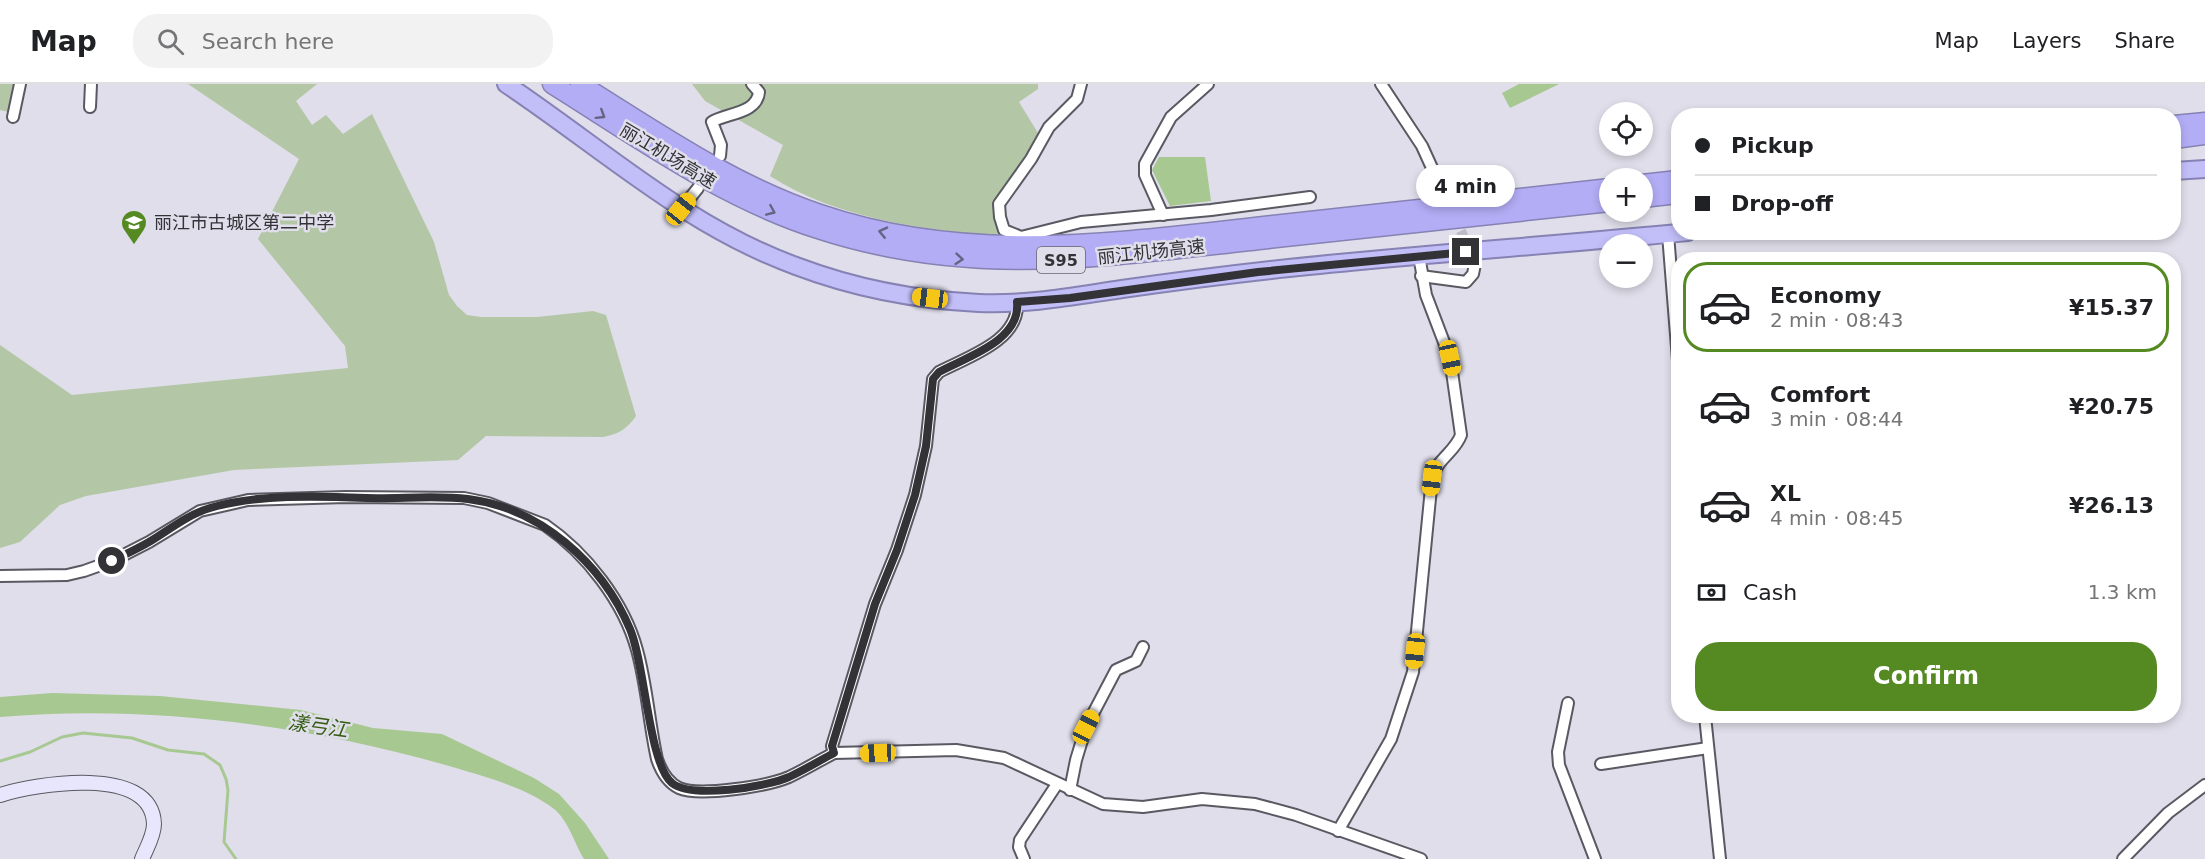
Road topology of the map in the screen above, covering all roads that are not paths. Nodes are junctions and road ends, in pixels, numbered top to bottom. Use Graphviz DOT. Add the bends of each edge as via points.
graph roads {
  1 [pos="21,84"];
  2 [pos="91,84"];
  3 [pos="506,84"];
  4 [pos="552,84"];
  5 [pos="580,84"];
  6 [pos="752,84"];
  7 [pos="1081,84"];
  8 [pos="1208,84"];
  9 [pos="1381,84"];
  10 [pos="90,107"];
  11 [pos="13,117"];
  12 [pos="2205,122"];
  13 [pos="2181,124"];
  14 [pos="2205,135"];
  15 [pos="2181,138"];
  16 [pos="720,156"];
  17 [pos="2205,169"];
  18 [pos="2181,171"];
  19 [pos="1671,181"];
  20 [pos="1653,183"];
  21 [pos="698,188"];
  22 [pos="1599,189"];
  23 [pos="1442,190"];
  24 [pos="1671,195"];
  25 [pos="1310,197"];
  26 [pos="1653,197"];
  27 [pos="1599,202"];
  28 [pos="681,209"];
  29 [pos="1163,215"];
  30 [pos="1668,234"];
  31 [pos="1671,234"];
  32 [pos="1419,256"];
  33 [pos="1475,264"];
  34 [pos="1671,272"];
  35 [pos="1421,276"];
  36 [pos="1017,302"];
  37 [pos="0,576"];
  38 [pos="1143,647"];
  39 [pos="1568,703"];
  40 [pos="1706,723"];
  41 [pos="1708,748"];
  42 [pos="834,753"];
  43 [pos="1601,764"];
  44 [pos="1057,784"];
  45 [pos="2205,785"];
  46 [pos="1070,790"];
  47 [pos="0,795"];
  48 [pos="1338,831"];
  49 [pos="142,859"];
  50 [pos="1024,859"];
  51 [pos="1420,859"];
  52 [pos="1594,859"];
  53 [pos="1720,859"];
  54 [pos="2123,859"];
  1 -- 11 [label="street"];
  2 -- 10 [label="street"];
  3 -- 28 [label="highway"];
  4 -- 27 [label="highway, 丽江机场高速 / S95, one-way" via="715,184 767,210 841,236 956,259 1042,261 1114,256"];
  22 -- 5 [label="highway, 丽江机场高速 / S95, one-way" via="1127,241 1042,246 957,244 845,222 773,196 722,171"];
  6 -- 16 [label="street" via="759,92 756,102 712,122 721,145"];
  7 -- 29 [label="street" via="1077,99 1049,127 999,204 1003,228 1008,234 1021,237 1076,223"];
  8 -- 29 [label="street" via="1172,117 1145,164 1145,175"];
  9 -- 23 [label="street" via="1422,146"];
  12 -- 13 [label="highway"];
  14 -- 15 [label="highway"];
  17 -- 18 [label="highway"];
  19 -- 20 [label="highway"];
  21 -- 28 [label="street"];
  24 -- 26 [label="highway"];
  25 -- 29 [label="street"];
  28 -- 36 [label="highway" via="755,249 841,281 947,300"];
  30 -- 31 [label="highway"];
  30 -- 32 [label="highway"];
  30 -- 34 [label="street"];
  32 -- 35 [label="street"];
  32 -- 36 [label="highway"];
  33 -- 35 [label="street" via="1466,282"];
  35 -- 48 [label="street" via="1450,358 1461,435 1457,445 1438,463 1432,478 1413,672 1390,739"];
  36 -- 42 [label="street" via="1013,323 1001,338 933,379 926,446 915,495 875,604 832,746"];
  37 -- 42 [label="street" via="84,571 149,542 200,512 235,502 346,497 476,500 554,531 577,552 619,607 638,652 657,759 666,778 675,786 693,791 751,786 787,778"];
  38 -- 46 [label="street" via="1136,661 1116,670 1086,727"];
  39 -- 52 [label="street" via="1559,765"];
  40 -- 41 [label="street"];
  41 -- 43 [label="street"];
  41 -- 53 [label="street"];
  42 -- 44 [label="street" via="970,751 1004,758"];
  44 -- 46 [label="street"];
  44 -- 50 [label="street" via="1020,840 1018,847"];
  45 -- 54 [label="street" via="2168,813"];
  46 -- 48 [label="street" via="1103,804 1124,806 1202,799 1255,804"];
  47 -- 49 [label="main road" via="34,786 71,783 100,784 128,791 144,801 153,818 153,831"];
  48 -- 51 [label="street"];
}
